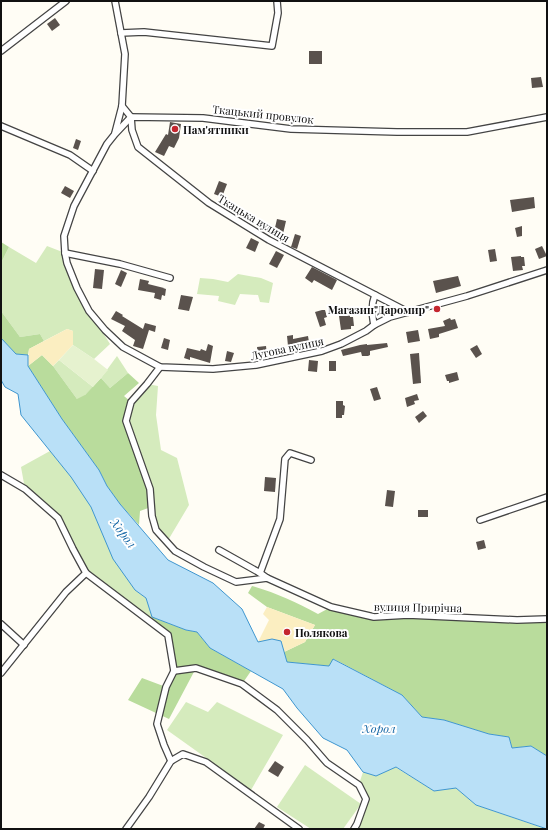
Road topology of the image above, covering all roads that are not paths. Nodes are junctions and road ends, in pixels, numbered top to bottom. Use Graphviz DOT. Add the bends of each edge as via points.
graph roads {
  1 [pos="66,1"];
  2 [pos="114,1"];
  3 [pos="277,1"];
  4 [pos="120,33"];
  5 [pos="1,51"];
  6 [pos="122,106"];
  7 [pos="131,117"];
  8 [pos="547,117"];
  9 [pos="1,126"];
  10 [pos="115,134"];
  11 [pos="93,171"];
  12 [pos="65,253"];
  13 [pos="547,270"];
  14 [pos="170,278"];
  15 [pos="375,295"];
  16 [pos="408,312"];
  17 [pos="374,325"];
  18 [pos="160,367"];
  19 [pos="311,460"];
  20 [pos="1,476"];
  21 [pos="547,497"];
  22 [pos="480,520"];
  23 [pos="219,550"];
  24 [pos="86,573"];
  25 [pos="260,573"];
  26 [pos="267,578"];
  27 [pos="547,619"];
  28 [pos="1,624"];
  29 [pos="24,645"];
  30 [pos="174,670"];
  31 [pos="1,673"];
  32 [pos="171,761"];
  33 [pos="126,829"];
  34 [pos="299,829"];
  35 [pos="354,829"];
  1 -- 5 [label="street"];
  2 -- 4 [label="street"];
  3 -- 4 [label="street" via="278,13 272,46 144,32"];
  4 -- 6 [label="street" via="125,54"];
  6 -- 7 [label="street, Ткацька вулиця"];
  6 -- 10 [label="street"];
  7 -- 8 [label="street, Ткацький провулок" via="202,118 291,129 396,132 467,132"];
  7 -- 10 [label="street"];
  7 -- 15 [label="street, Ткацька вулиця" via="138,147 209,203 269,240"];
  9 -- 11 [label="street" via="70,155"];
  10 -- 11 [label="street"];
  11 -- 12 [label="street" via="74,206 64,236"];
  12 -- 14 [label="street" via="120,264"];
  12 -- 18 [label="street, Лугова вулиця" via="77,288 89,311 123,347"];
  13 -- 16 [label="street, Лугова вулиця"];
  15 -- 16 [label="street, Ткацька вулиця"];
  15 -- 17 [label="street" via="372,303"];
  16 -- 17 [label="street, Лугова вулиця"];
  17 -- 18 [label="street, Лугова вулиця" via="322,352 256,365 212,370"];
  18 -- 26 [label="street" via="131,402 126,421 150,489 156,530 175,552 236,582"];
  19 -- 25 [label="street" via="290,453 285,459 280,519"];
  20 -- 24 [label="street" via="25,489 58,518"];
  21 -- 22 [label="street"];
  23 -- 25 [label="street, вулиця Прирічна"];
  24 -- 29 [label="street" via="66,592"];
  24 -- 30 [label="street" via="168,635"];
  25 -- 26 [label="street, вулиця Прирічна"];
  26 -- 27 [label="street, вулиця Прирічна" via="331,607 374,617 408,615"];
  28 -- 29 [label="street"];
  29 -- 31 [label="street"];
  30 -- 32 [label="street" via="166,687 157,724"];
  30 -- 35 [label="street" via="196,668 242,684 277,710 327,763 359,785 366,799"];
  32 -- 33 [label="street"];
  32 -- 34 [label="street" via="183,754 206,762"];
}
